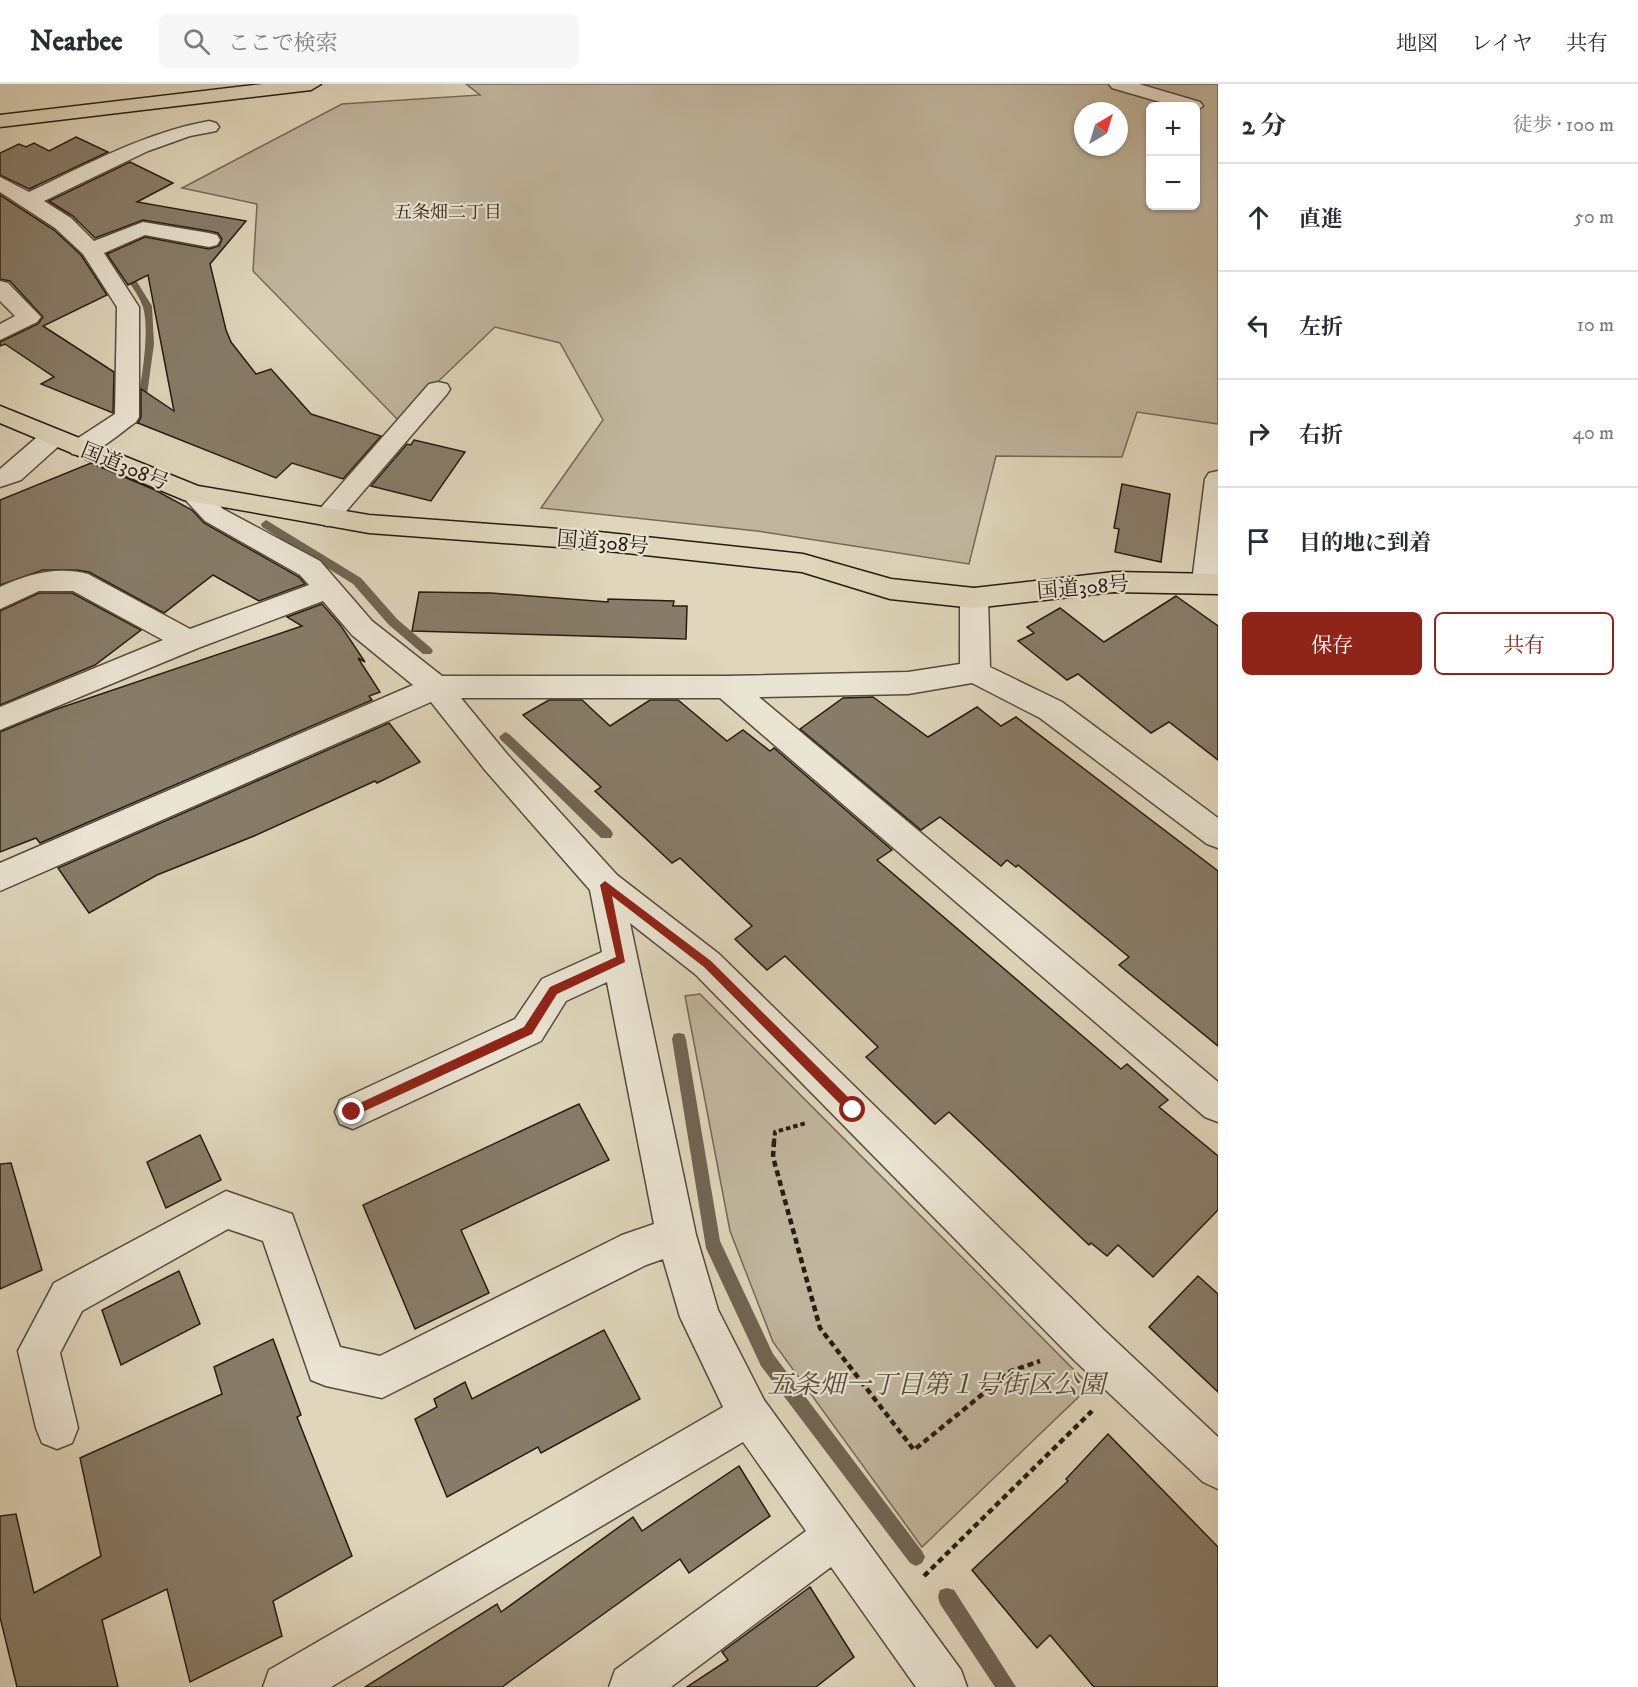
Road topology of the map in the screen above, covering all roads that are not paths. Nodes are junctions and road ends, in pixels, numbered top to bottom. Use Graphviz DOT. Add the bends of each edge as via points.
graph roads {
  1 [pos="169,84"];
  2 [pos="311,84"];
  3 [pos="1119,84"];
  4 [pos="1180,102"];
  5 [pos="0,103"];
  6 [pos="0,121"];
  7 [pos="209,127"];
  8 [pos="0,183"];
  9 [pos="30,200"];
  10 [pos="209,240"];
  11 [pos="91,250"];
  12 [pos="0,288"];
  13 [pos="0,333"];
  14 [pos="438,389"];
  15 [pos="0,414"];
  16 [pos="52,438"];
  17 [pos="81,448"];
  18 [pos="0,478"];
  19 [pos="1218,479"];
  20 [pos="193,494"];
  21 [pos="327,517"];
  22 [pos="1212,583"];
  23 [pos="329,588"];
  24 [pos="0,598"];
  25 [pos="974,598"];
  26 [pos="188,641"];
  27 [pos="975,672"];
  28 [pos="436,687"];
  29 [pos="727,687"];
  30 [pos="0,719"];
  31 [pos="1218,835"];
  32 [pos="0,878"];
  33 [pos="605,885"];
  34 [pos="622,959"];
  35 [pos="1218,1105"];
  36 [pos="352,1112"];
  37 [pos="676,1235"];
  38 [pos="749,1415"];
  39 [pos="57,1428"];
  40 [pos="1218,1467"];
  41 [pos="835,1537"];
  42 [pos="929,1681"];
  43 [pos="286,1687"];
  44 [pos="632,1687"];
  1 -- 5 [label="highway"];
  2 -- 6 [label="highway"];
  3 -- 4 [label="street"];
  7 -- 9 [label="street" via="186,129"];
  8 -- 9 [label="street"];
  9 -- 11 [label="street" via="63,223"];
  10 -- 11 [label="street" via="143,228"];
  11 -- 17 [label="street" via="128,307 127,417"];
  12 -- 13 [label="street" via="29,317"];
  14 -- 21 [label="street"];
  15 -- 16 [label="highway, 国道308号"];
  16 -- 17 [label="highway, 国道308号"];
  16 -- 18 [label="street" via="12,474"];
  17 -- 20 [label="highway, 国道308号"];
  19 -- 22 [label="street"];
  20 -- 21 [label="highway, 国道308号"];
  20 -- 23 [label="street" via="214,515 310,568"];
  21 -- 25 [label="highway, 国道308号" via="803,563 890,589"];
  22 -- 25 [label="highway, 国道308号" via="1114,582"];
  23 -- 26 [label="street"];
  23 -- 28 [label="street" via="362,628"];
  24 -- 26 [label="street" via="35,582 78,581"];
  25 -- 27 [label="street"];
  26 -- 30 [label="street"];
  27 -- 29 [label="street" via="908,683"];
  27 -- 31 [label="street" via="1051,710"];
  28 -- 29 [label="street"];
  28 -- 32 [label="street"];
  28 -- 33 [label="street" via="496,762"];
  29 -- 35 [label="street"];
  33 -- 34 [label="street"];
  33 -- 40 [label="street" via="708,964 1089,1345"];
  34 -- 36 [label="street" via="554,990 528,1030"];
  34 -- 37 [label="street"];
  37 -- 38 [label="street" via="700,1317"];
  37 -- 39 [label="street" via="636,1249 382,1377 326,1365 278,1227 226,1210 68,1296 39,1351"];
  38 -- 41 [label="street"];
  38 -- 43 [label="street"];
  41 -- 42 [label="street"];
  41 -- 44 [label="street"];
}
